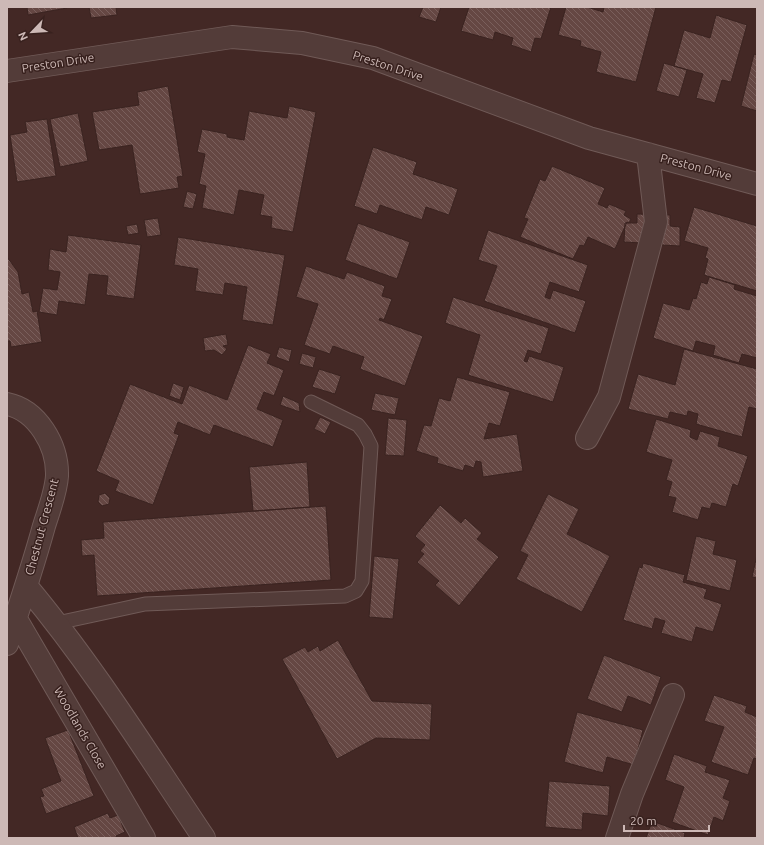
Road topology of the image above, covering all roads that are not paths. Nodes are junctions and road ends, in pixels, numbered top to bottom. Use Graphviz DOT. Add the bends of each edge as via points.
graph roads {
  1 [pos="7,71"];
  2 [pos="648,154"];
  3 [pos="757,184"];
  4 [pos="311,402"];
  5 [pos="7,404"];
  6 [pos="587,438"];
  7 [pos="26,587"];
  8 [pos="16,619"];
  9 [pos="57,623"];
  10 [pos="7,644"];
  11 [pos="673,695"];
  12 [pos="144,838"];
  13 [pos="204,838"];
  14 [pos="617,838"];
  1 -- 2 [label="street, Preston Drive" via="232,37 302,43 372,58 589,138"];
  2 -- 3 [label="street, Preston Drive"];
  2 -- 6 [label="street" via="656,222 609,396"];
  4 -- 9 [label="lane" via="358,425 371,446 362,581 356,592 345,596 145,604"];
  5 -- 7 [label="street, Chestnut Crescent" via="31,416 47,434 54,454 57,475"];
  7 -- 8 [label="street, Chestnut Crescent"];
  7 -- 9 [label="street"];
  8 -- 10 [label="street, Chestnut Crescent"];
  8 -- 12 [label="street, Woodlands Close"];
  9 -- 13 [label="street" via="103,686"];
  11 -- 14 [label="street" via="632,794"];
}
